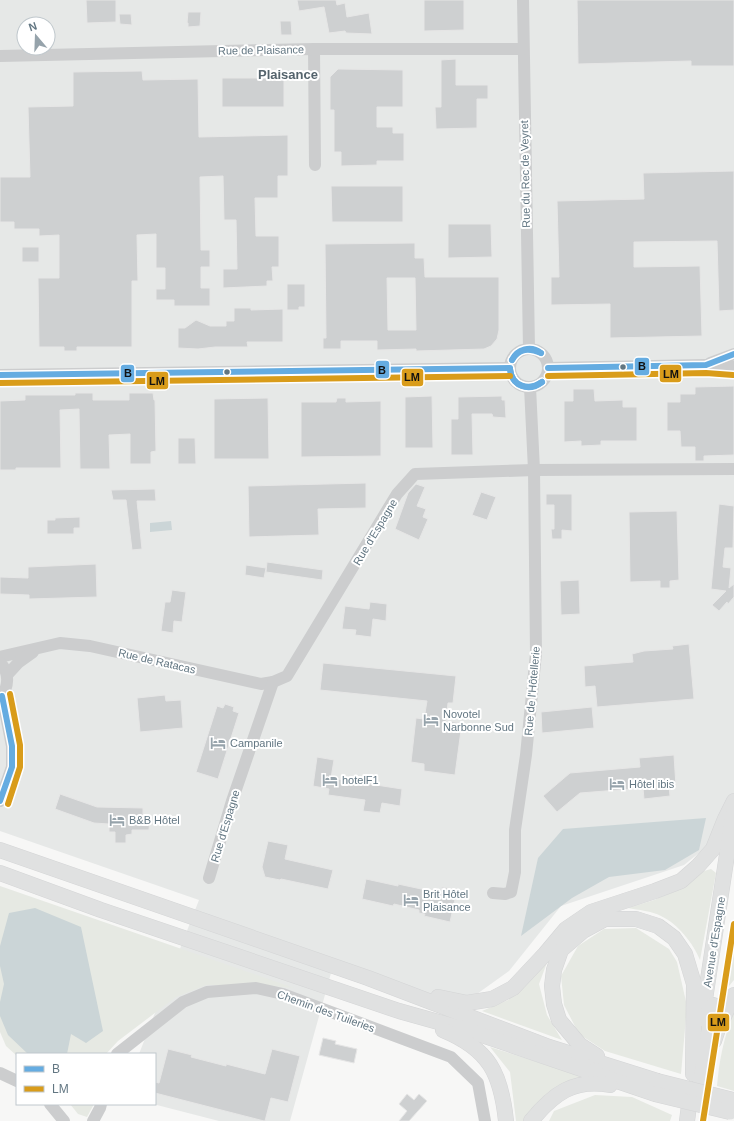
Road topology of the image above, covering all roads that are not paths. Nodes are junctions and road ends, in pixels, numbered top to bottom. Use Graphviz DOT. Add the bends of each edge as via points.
graph roads {
  1 [pos="523,0"];
  2 [pos="314,49"];
  3 [pos="523,49"];
  4 [pos="0,56"];
  5 [pos="314,165"];
  6 [pos="528,349"];
  7 [pos="734,354"];
  8 [pos="706,365"];
  9 [pos="734,367"];
  10 [pos="510,368"];
  11 [pos="548,368"];
  12 [pos="0,375"];
  13 [pos="530,387"];
  14 [pos="734,469"];
  15 [pos="534,470"];
  16 [pos="39,648"];
  17 [pos="0,657"];
  18 [pos="0,663"];
  19 [pos="7,675"];
  20 [pos="273,682"];
  21 [pos="1,697"];
  22 [pos="0,724"];
  23 [pos="0,781"];
  24 [pos="0,801"];
  25 [pos="734,801"];
  26 [pos="734,809"];
  27 [pos="0,845"];
  28 [pos="0,850"];
  29 [pos="29,860"];
  30 [pos="734,872"];
  31 [pos="0,873"];
  32 [pos="209,878"];
  33 [pos="493,893"];
  34 [pos="368,978"];
  35 [pos="734,995"];
  36 [pos="399,1011"];
  37 [pos="118,1053"];
  38 [pos="618,1068"];
  39 [pos="2,1072"];
  40 [pos="697,1075"];
  41 [pos="16,1080"];
  42 [pos="656,1088"];
  43 [pos="51,1105"];
  44 [pos="101,1105"];
  45 [pos="733,1107"];
  46 [pos="691,1118"];
  47 [pos="64,1121"];
  48 [pos="93,1121"];
  49 [pos="485,1121"];
  50 [pos="506,1121"];
  51 [pos="531,1121"];
  1 -- 3 [label="street, Rue du Rec de Veyret"];
  2 -- 3 [label="street, Rue de Plaisance"];
  2 -- 4 [label="street, Rue de Plaisance"];
  2 -- 5 [label="street"];
  3 -- 6 [label="street, Rue du Rec de Veyret"];
  6 -- 10 [label="street" via="514,356"];
  6 -- 11 [label="street" via="542,353 547,360"];
  7 -- 8 [label="street"];
  8 -- 9 [label="street"];
  8 -- 11 [label="street"];
  10 -- 12 [label="street"];
  10 -- 13 [label="street" via="512,378 517,383 523,387"];
  11 -- 13 [label="street" via="545,379 540,384"];
  13 -- 15 [label="street"];
  14 -- 15 [label="street, Rue d'Espagne"];
  15 -- 20 [label="street, Rue d'Espagne" via="415,474 397,494 286,676"];
  15 -- 33 [label="street, Rue de l'Hôtellerie" via="536,653 527,749 515,830 515,872 511,892"];
  16 -- 17 [label="street, Rue de Ratacas"];
  16 -- 19 [label="street, Rue de Ratacas" via="19,662"];
  16 -- 20 [label="street, Rue de Ratacas" via="60,643 90,646 261,684"];
  18 -- 19 [label="street"];
  19 -- 21 [label="street" via="5,690"];
  20 -- 32 [label="street, Rue d'Espagne" via="232,801"];
  21 -- 24 [label="street" via="12,746 12,766"];
  22 -- 23 [label="street" via="7,747"];
  25 -- 34 [label="main road" via="713,849 681,880 655,892 591,912 566,929 513,988 492,999 467,1003"];
  26 -- 40 [label="main road, Avenue d'Espagne"];
  27 -- 29 [label="street"];
  28 -- 29 [label="main road"];
  29 -- 34 [label="main road"];
  30 -- 40 [label="main road, Avenue d'Espagne"];
  31 -- 36 [label="main road" via="100,910"];
  34 -- 38 [label="main road" via="549,1047"];
  35 -- 40 [label="main road"];
  36 -- 42 [label="main road"];
  36 -- 50 [label="main road" via="451,1033 468,1043 488,1061 495,1071 501,1090"];
  37 -- 49 [label="street, Chemin des Tuileries" via="183,1002 207,992 256,988 283,994 451,1057 478,1083"];
  38 -- 40 [label="main road" via="580,1046 558,1020 552,986 561,950 582,931 605,919 636,918 658,926 674,938 685,954 694,984"];
  38 -- 42 [label="main road"];
  39 -- 41 [label="street"];
  40 -- 46 [label="main road"];
  42 -- 45 [label="main road, bridge"];
  42 -- 51 [label="main road" via="596,1082 567,1089 545,1104"];
  43 -- 47 [label="street"];
  44 -- 48 [label="street"];
}
